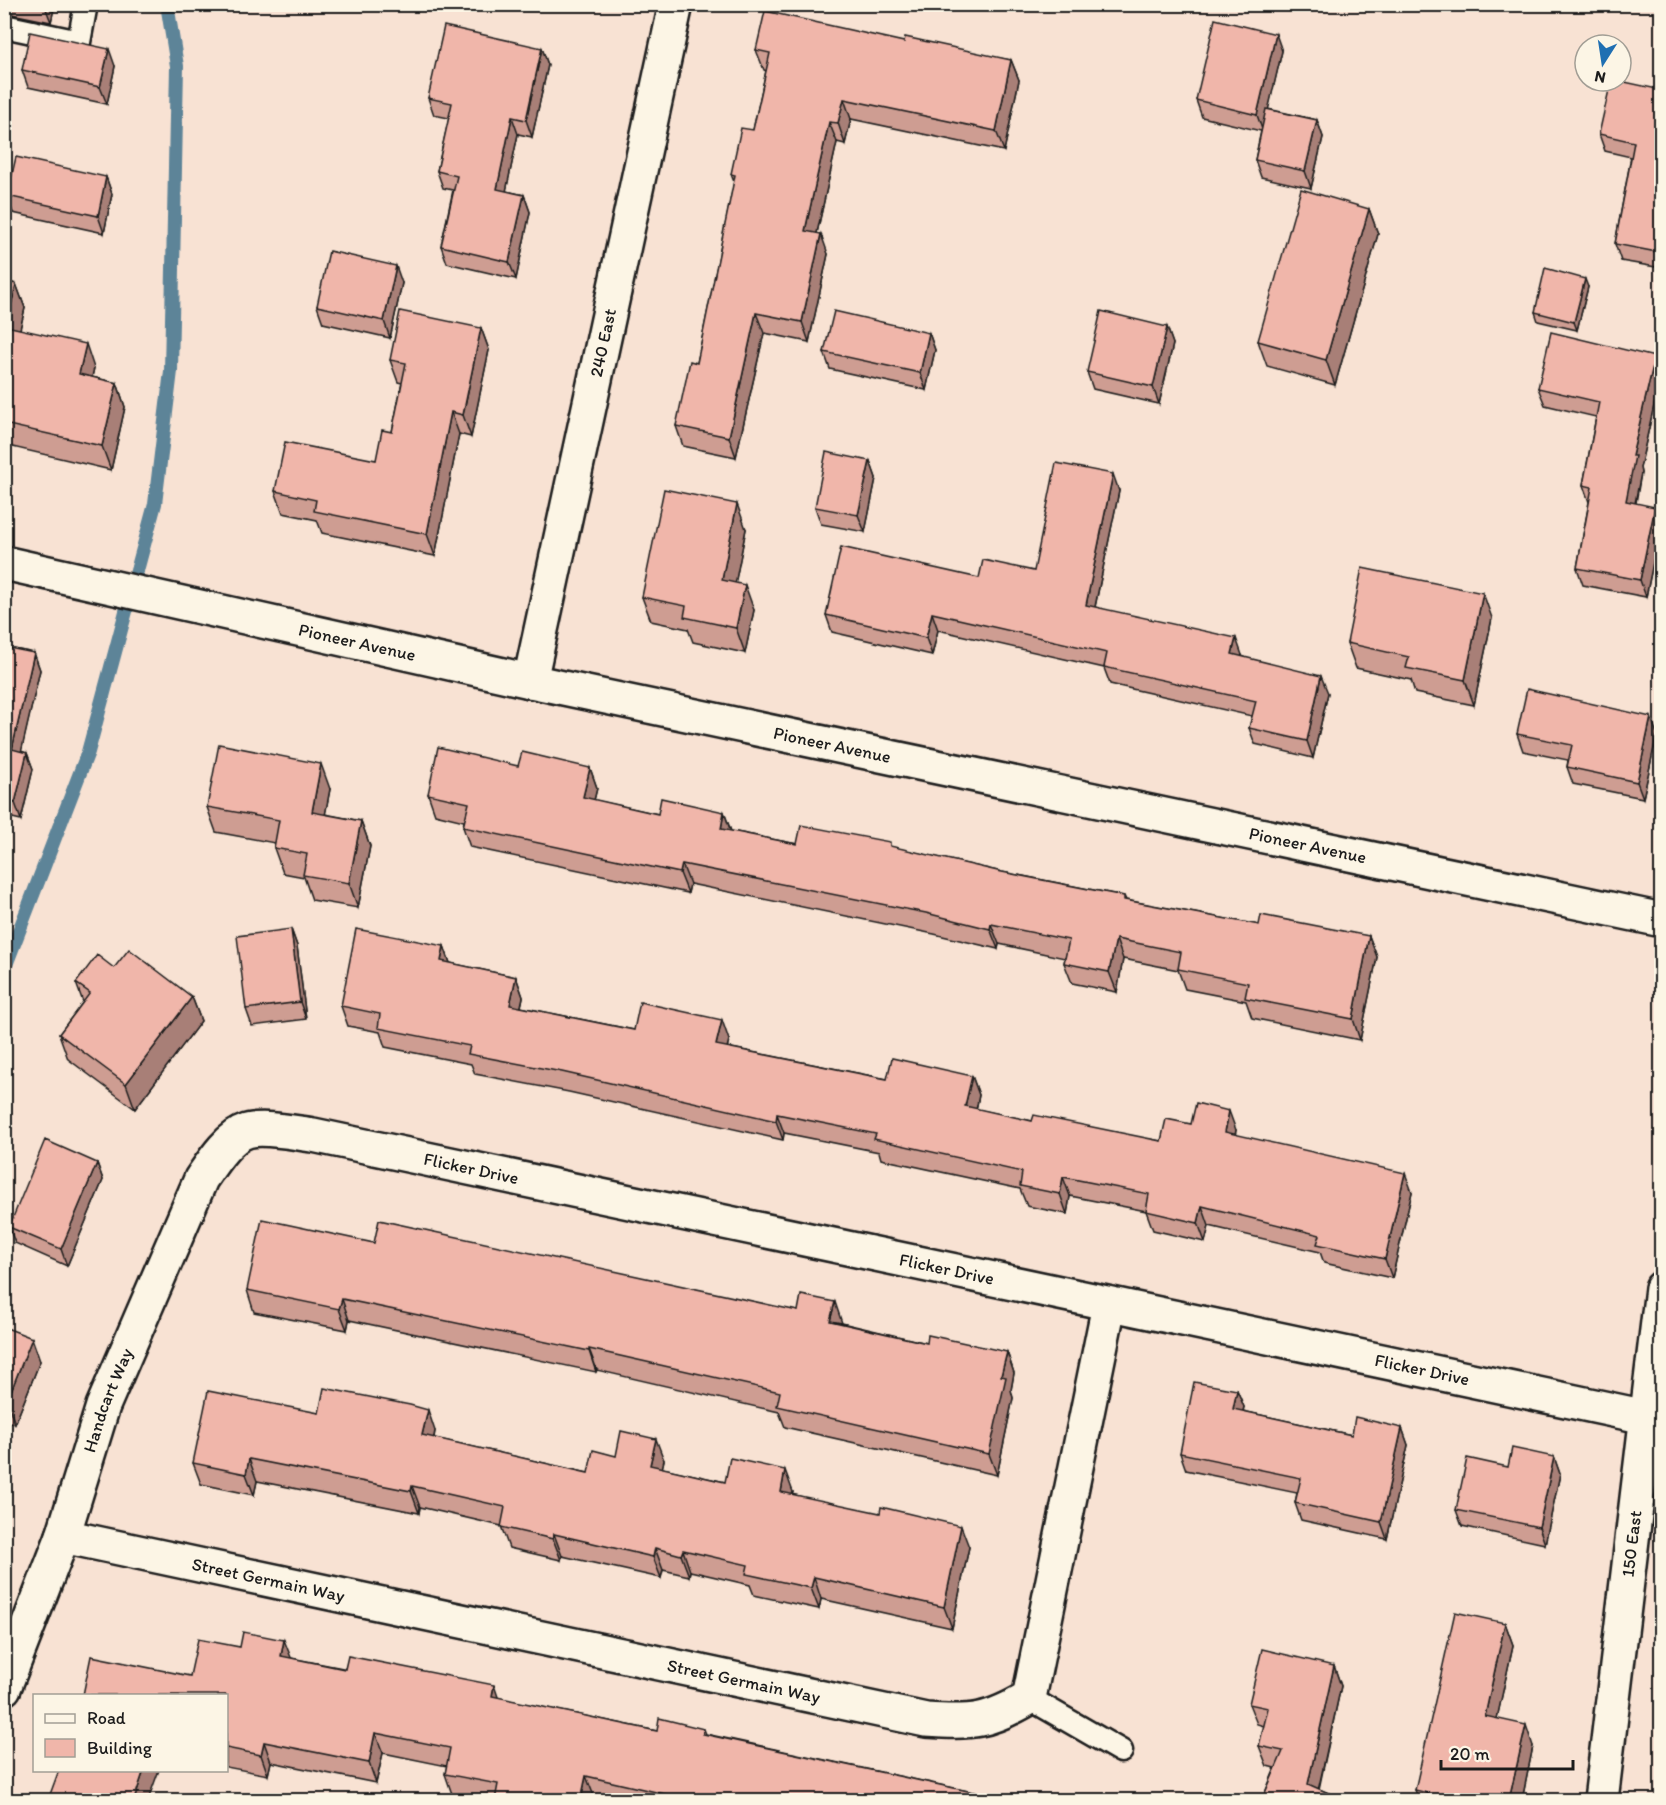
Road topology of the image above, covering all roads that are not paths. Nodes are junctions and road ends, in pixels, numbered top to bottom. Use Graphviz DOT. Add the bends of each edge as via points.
graph roads {
  1 [pos="86,4"];
  2 [pos="676,4"];
  3 [pos="4,26"];
  4 [pos="4,563"];
  5 [pos="530,681"];
  6 [pos="1662,920"];
  7 [pos="246,1131"];
  8 [pos="1662,1288"];
  9 [pos="1109,1305"];
  10 [pos="1646,1416"];
  11 [pos="63,1536"];
  12 [pos="4,1689"];
  13 [pos="1029,1698"];
  14 [pos="1121,1751"];
  15 [pos="1600,1800"];
  1 -- 3 [label="lane" via="79,42"];
  2 -- 5 [label="street, 240 East"];
  4 -- 5 [label="street, Pioneer Avenue"];
  5 -- 6 [label="street, Pioneer Avenue"];
  7 -- 9 [label="street, Flicker Drive" via="314,1136"];
  7 -- 11 [label="street, Handcart Way" via="220,1151 201,1179 103,1406"];
  8 -- 10 [label="street, 150 East"];
  9 -- 10 [label="street, Flicker Drive"];
  9 -- 13 [label="street"];
  10 -- 15 [label="street, 150 East"];
  11 -- 12 [label="street, Handcart Way"];
  11 -- 13 [label="street, Street Germain Way" via="926,1720 962,1722 998,1716"];
  13 -- 14 [label="lane"];
}
